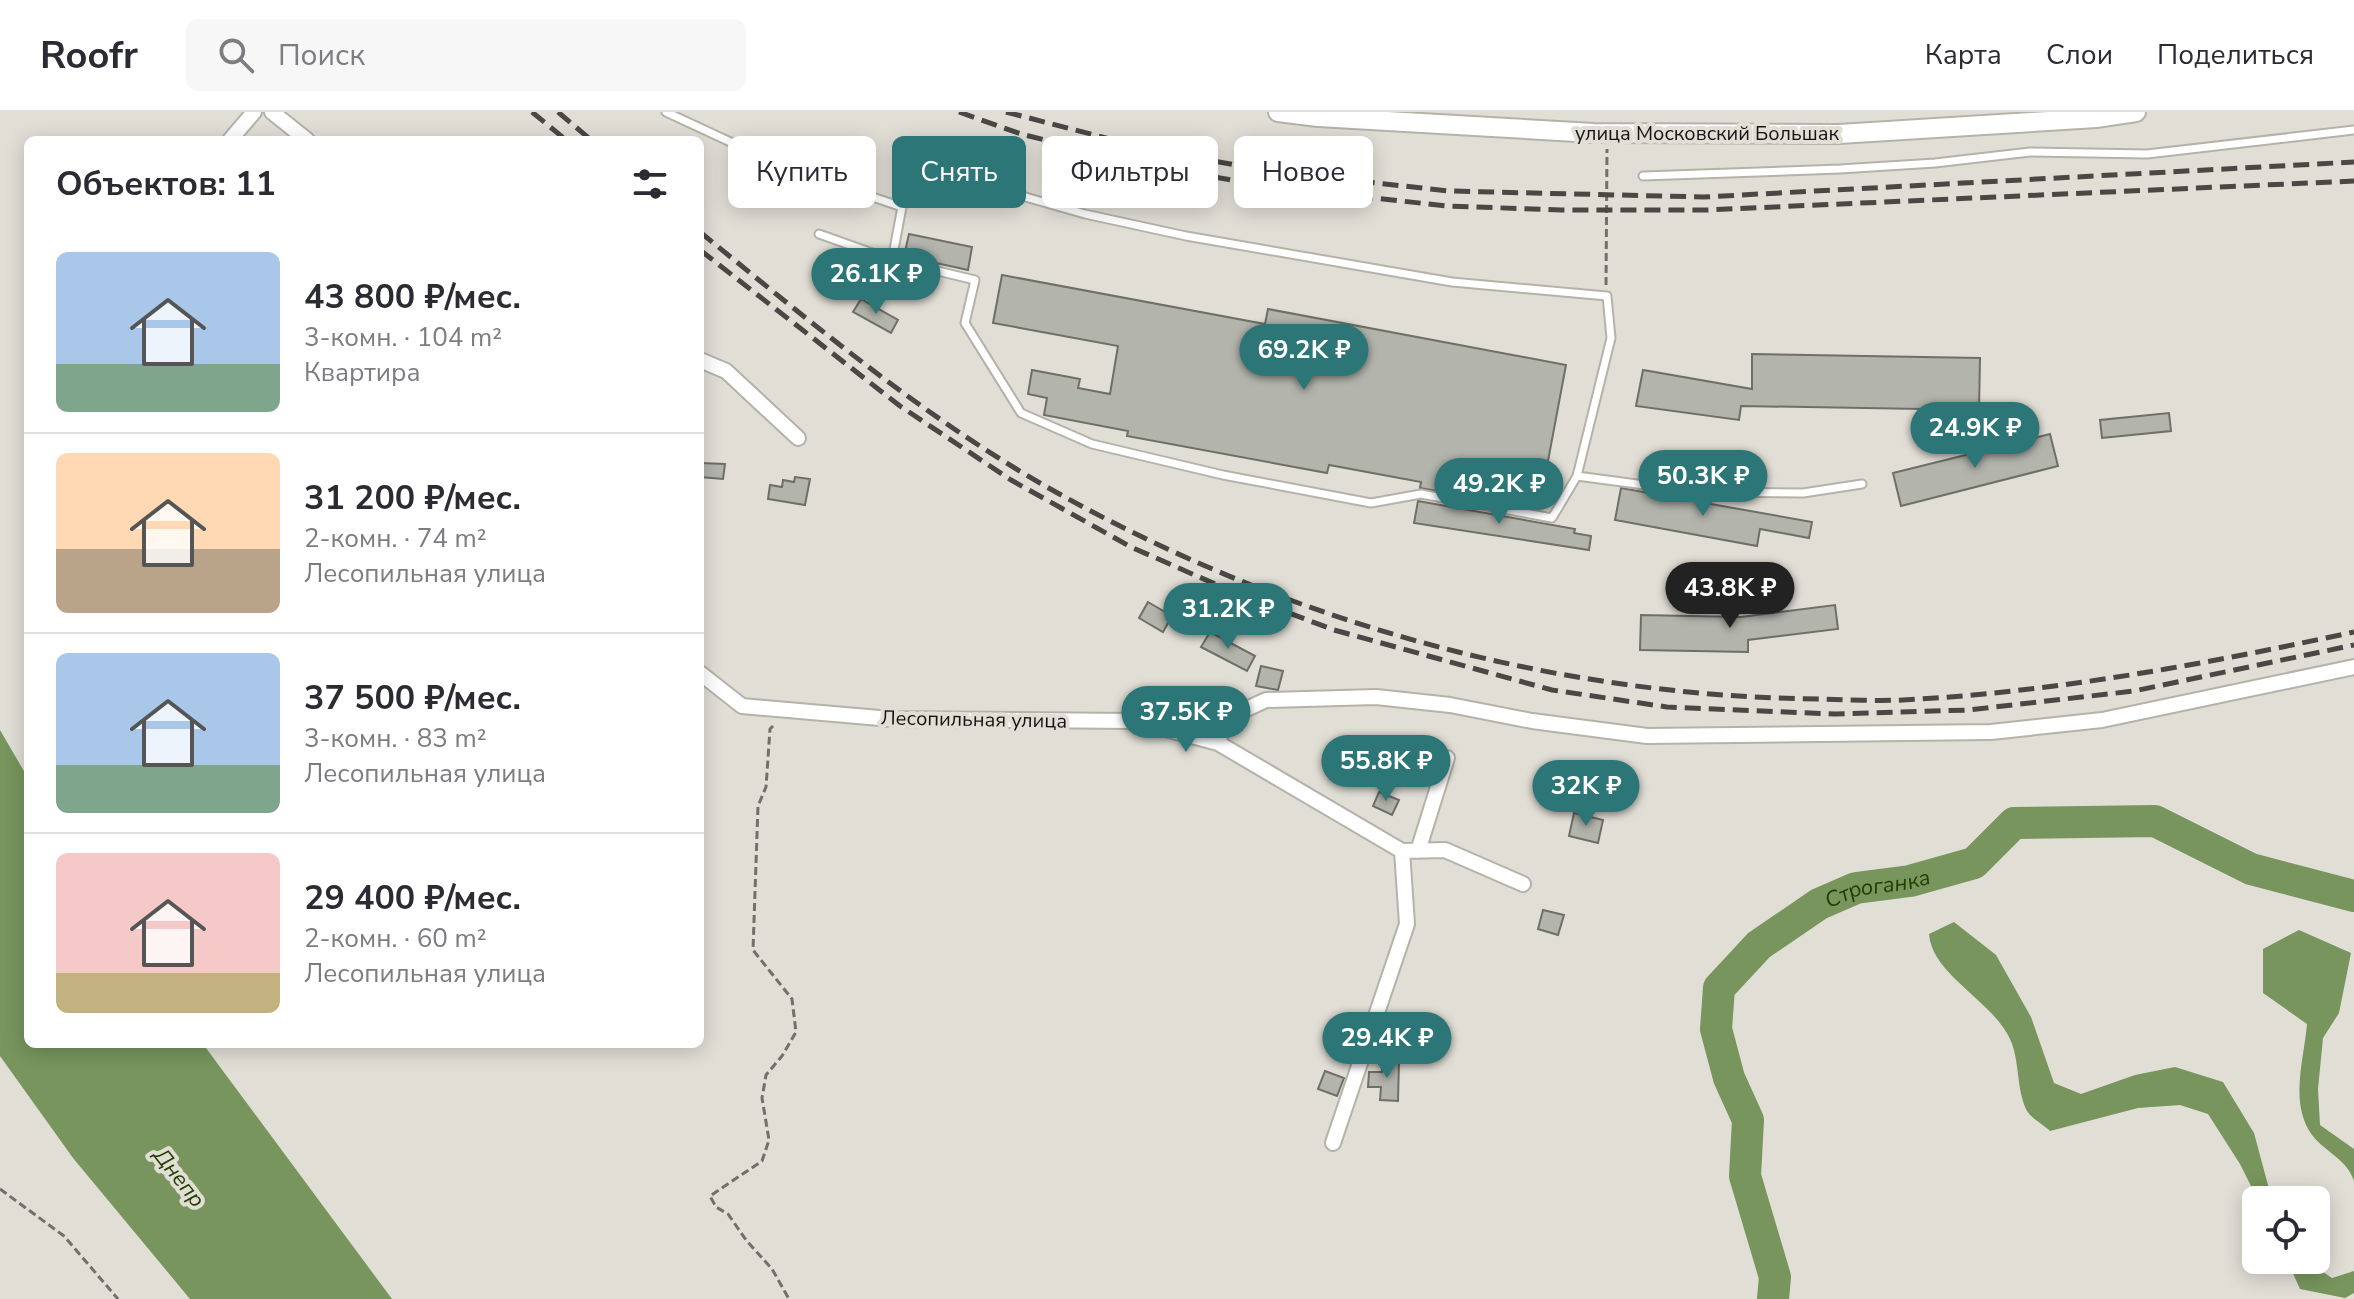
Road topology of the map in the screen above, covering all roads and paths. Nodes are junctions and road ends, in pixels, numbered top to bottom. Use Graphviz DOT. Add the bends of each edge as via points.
graph roads {
  1 [pos="254,112"];
  2 [pos="272,112"];
  3 [pos="666,112"];
  4 [pos="1278,112"];
  5 [pos="2136,112"];
  6 [pos="1385,117"];
  7 [pos="2354,130"];
  8 [pos="1608,133"];
  9 [pos="233,136"];
  10 [pos="302,136"];
  11 [pos="1643,176"];
  12 [pos="1026,197"];
  13 [pos="892,204"];
  14 [pos="902,208"];
  15 [pos="819,234"];
  16 [pos="892,260"];
  17 [pos="1604,296"];
  18 [pos="704,362"];
  19 [pos="798,438"];
  20 [pos="1577,476"];
  21 [pos="1862,484"];
  22 [pos="2354,667"];
  23 [pos="704,676"];
  24 [pos="792,710"];
  25 [pos="1218,743"];
  26 [pos="1447,758"];
  27 [pos="1402,851"];
  28 [pos="1418,851"];
  29 [pos="1523,884"];
  30 [pos="1333,1143"];
  31 [pos="0,1189"];
  32 [pos="118,1299"];
  33 [pos="789,1299"];
  1 -- 9 [label="street"];
  2 -- 10 [label="street"];
  3 -- 13 [label="lane" via="782,166"];
  4 -- 6 [label="street, улица Московский Большак"];
  5 -- 8 [label="street, улица Московский Большак" via="1839,134"];
  6 -- 8 [label="street, улица Московский Большак"];
  7 -- 11 [label="lane" via="2147,154 2030,152 1840,169"];
  8 -- 17 [label="path"];
  12 -- 17 [label="lane" via="1186,236 1452,282"];
  14 -- 16 [label="lane"];
  15 -- 16 [label="lane"];
  16 -- 20 [label="lane" via="975,280 965,323 1021,413 1092,444 1371,503 1421,494 1552,518"];
  17 -- 20 [label="lane" via="1611,338"];
  18 -- 19 [label="street" via="726,371"];
  20 -- 21 [label="lane" via="1697,492 1803,493"];
  22 -- 25 [label="street" via="2102,720 1991,732 1647,736 1376,697 1266,700 1225,719"];
  23 -- 24 [label="street, Лесопильная улица" via="742,706"];
  24 -- 25 [label="street, Лесопильная улица" via="891,719 1135,721"];
  24 -- 33 [label="path" via="770,729 766,787 758,806 753,950 792,999 796,1032 766,1075 762,1098 769,1140 762,1161 710,1196 772,1269"];
  25 -- 27 [label="street, Лесопильная улица"];
  26 -- 28 [label="street"];
  27 -- 28 [label="street"];
  27 -- 30 [label="street" via="1407,924"];
  28 -- 29 [label="street" via="1445,850"];
  31 -- 32 [label="path" via="64,1236"];
}
